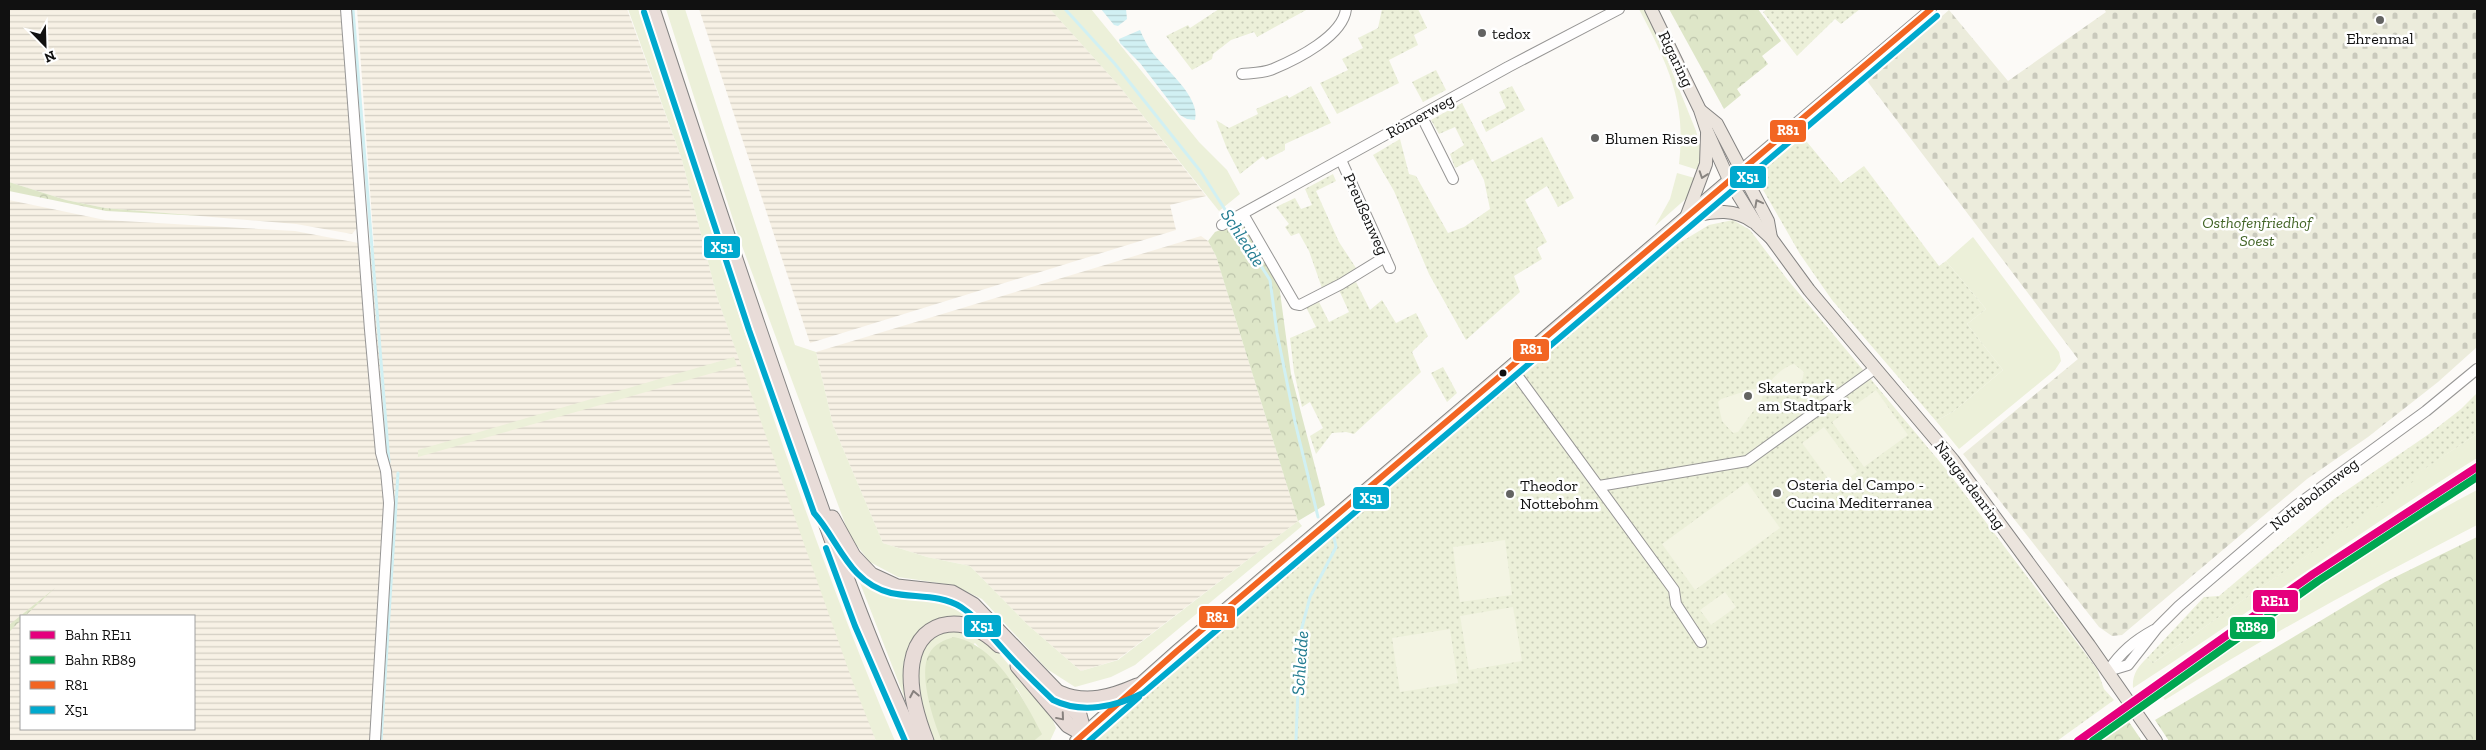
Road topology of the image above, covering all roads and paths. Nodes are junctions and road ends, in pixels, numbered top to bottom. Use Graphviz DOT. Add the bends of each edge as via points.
graph roads {
  1 [pos="346,9"];
  2 [pos="652,9"];
  3 [pos="1346,9"];
  4 [pos="1619,9"];
  5 [pos="1652,9"];
  6 [pos="1931,9"];
  7 [pos="1242,74"];
  8 [pos="1700,110"];
  9 [pos="1421,115"];
  10 [pos="1707,130"];
  11 [pos="1341,160"];
  12 [pos="1741,170"];
  13 [pos="1453,179"];
  14 [pos="1729,180"];
  15 [pos="1243,214"];
  16 [pos="1686,217"];
  17 [pos="1222,225"];
  18 [pos="1757,225"];
  19 [pos="1771,238"];
  20 [pos="1385,257"];
  21 [pos="1390,268"];
  22 [pos="1511,367"];
  23 [pos="1876,368"];
  24 [pos="2477,369"];
  25 [pos="1599,486"];
  26 [pos="821,508"];
  27 [pos="1701,642"];
  28 [pos="2108,671"];
  29 [pos="1137,686"];
  30 [pos="1058,693"];
  31 [pos="1082,739"];
  32 [pos="375,741"];
  33 [pos="914,741"];
  34 [pos="926,741"];
  35 [pos="2156,741"];
  1 -- 32 [label="street" via="370,330 381,453 390,503"];
  2 -- 26 [label="highway" via="757,327"];
  3 -- 7 [label="street" via="1345,19 1326,40 1272,70"];
  4 -- 9 [label="street, Römerweg"];
  5 -- 8 [label="main road, Rigaring"];
  6 -- 12 [label="street"];
  8 -- 10 [label="main road, Rigaring"];
  8 -- 12 [label="main road, Rigaring" via="1717,124"];
  9 -- 11 [label="street, Römerweg"];
  9 -- 13 [label="street"];
  10 -- 14 [label="main road, Rigaring"];
  10 -- 16 [label="main road, one-way" via="1706,164"];
  11 -- 15 [label="street, Römerweg"];
  11 -- 20 [label="street, Preußenweg"];
  12 -- 14 [label="main road"];
  19 -- 12 [label="main road, Naugardenring, one-way" via="1768,221"];
  14 -- 16 [label="main road"];
  14 -- 18 [label="main road, Naugardenring"];
  15 -- 17 [label="street, Römerweg"];
  15 -- 20 [label="street" via="1295,304 1300,305 1341,284"];
  16 -- 18 [label="main road" via="1726,211 1745,216"];
  16 -- 22 [label="main road"];
  18 -- 19 [label="main road, Naugardenring"];
  19 -- 23 [label="main road, Naugardenring" via="1809,290"];
  20 -- 21 [label="street, Preußenweg"];
  22 -- 25 [label="street"];
  22 -- 29 [label="main road"];
  23 -- 25 [label="street" via="1747,461"];
  23 -- 28 [label="main road, Naugardenring" via="1953,460"];
  24 -- 28 [label="street, Nottebohmweg" via="2426,411 2297,505 2198,589 2157,628 2128,664"];
  25 -- 27 [label="street" via="1674,590 1676,604"];
  26 -- 30 [label="highway" via="834,521 856,561 871,575 896,586 948,592 965,600 979,610"];
  26 -- 33 [label="highway" via="863,623"];
  28 -- 35 [label="main road, Naugardenring"];
  29 -- 30 [label="highway" via="1112,696 1088,700"];
  29 -- 31 [label="main road"];
  30 -- 31 [label="highway" via="1079,715"];
  34 -- 31 [label="highway, one-way" via="913,690 912,660 918,644 926,635 944,625 958,623 981,629 992,637"];
}
